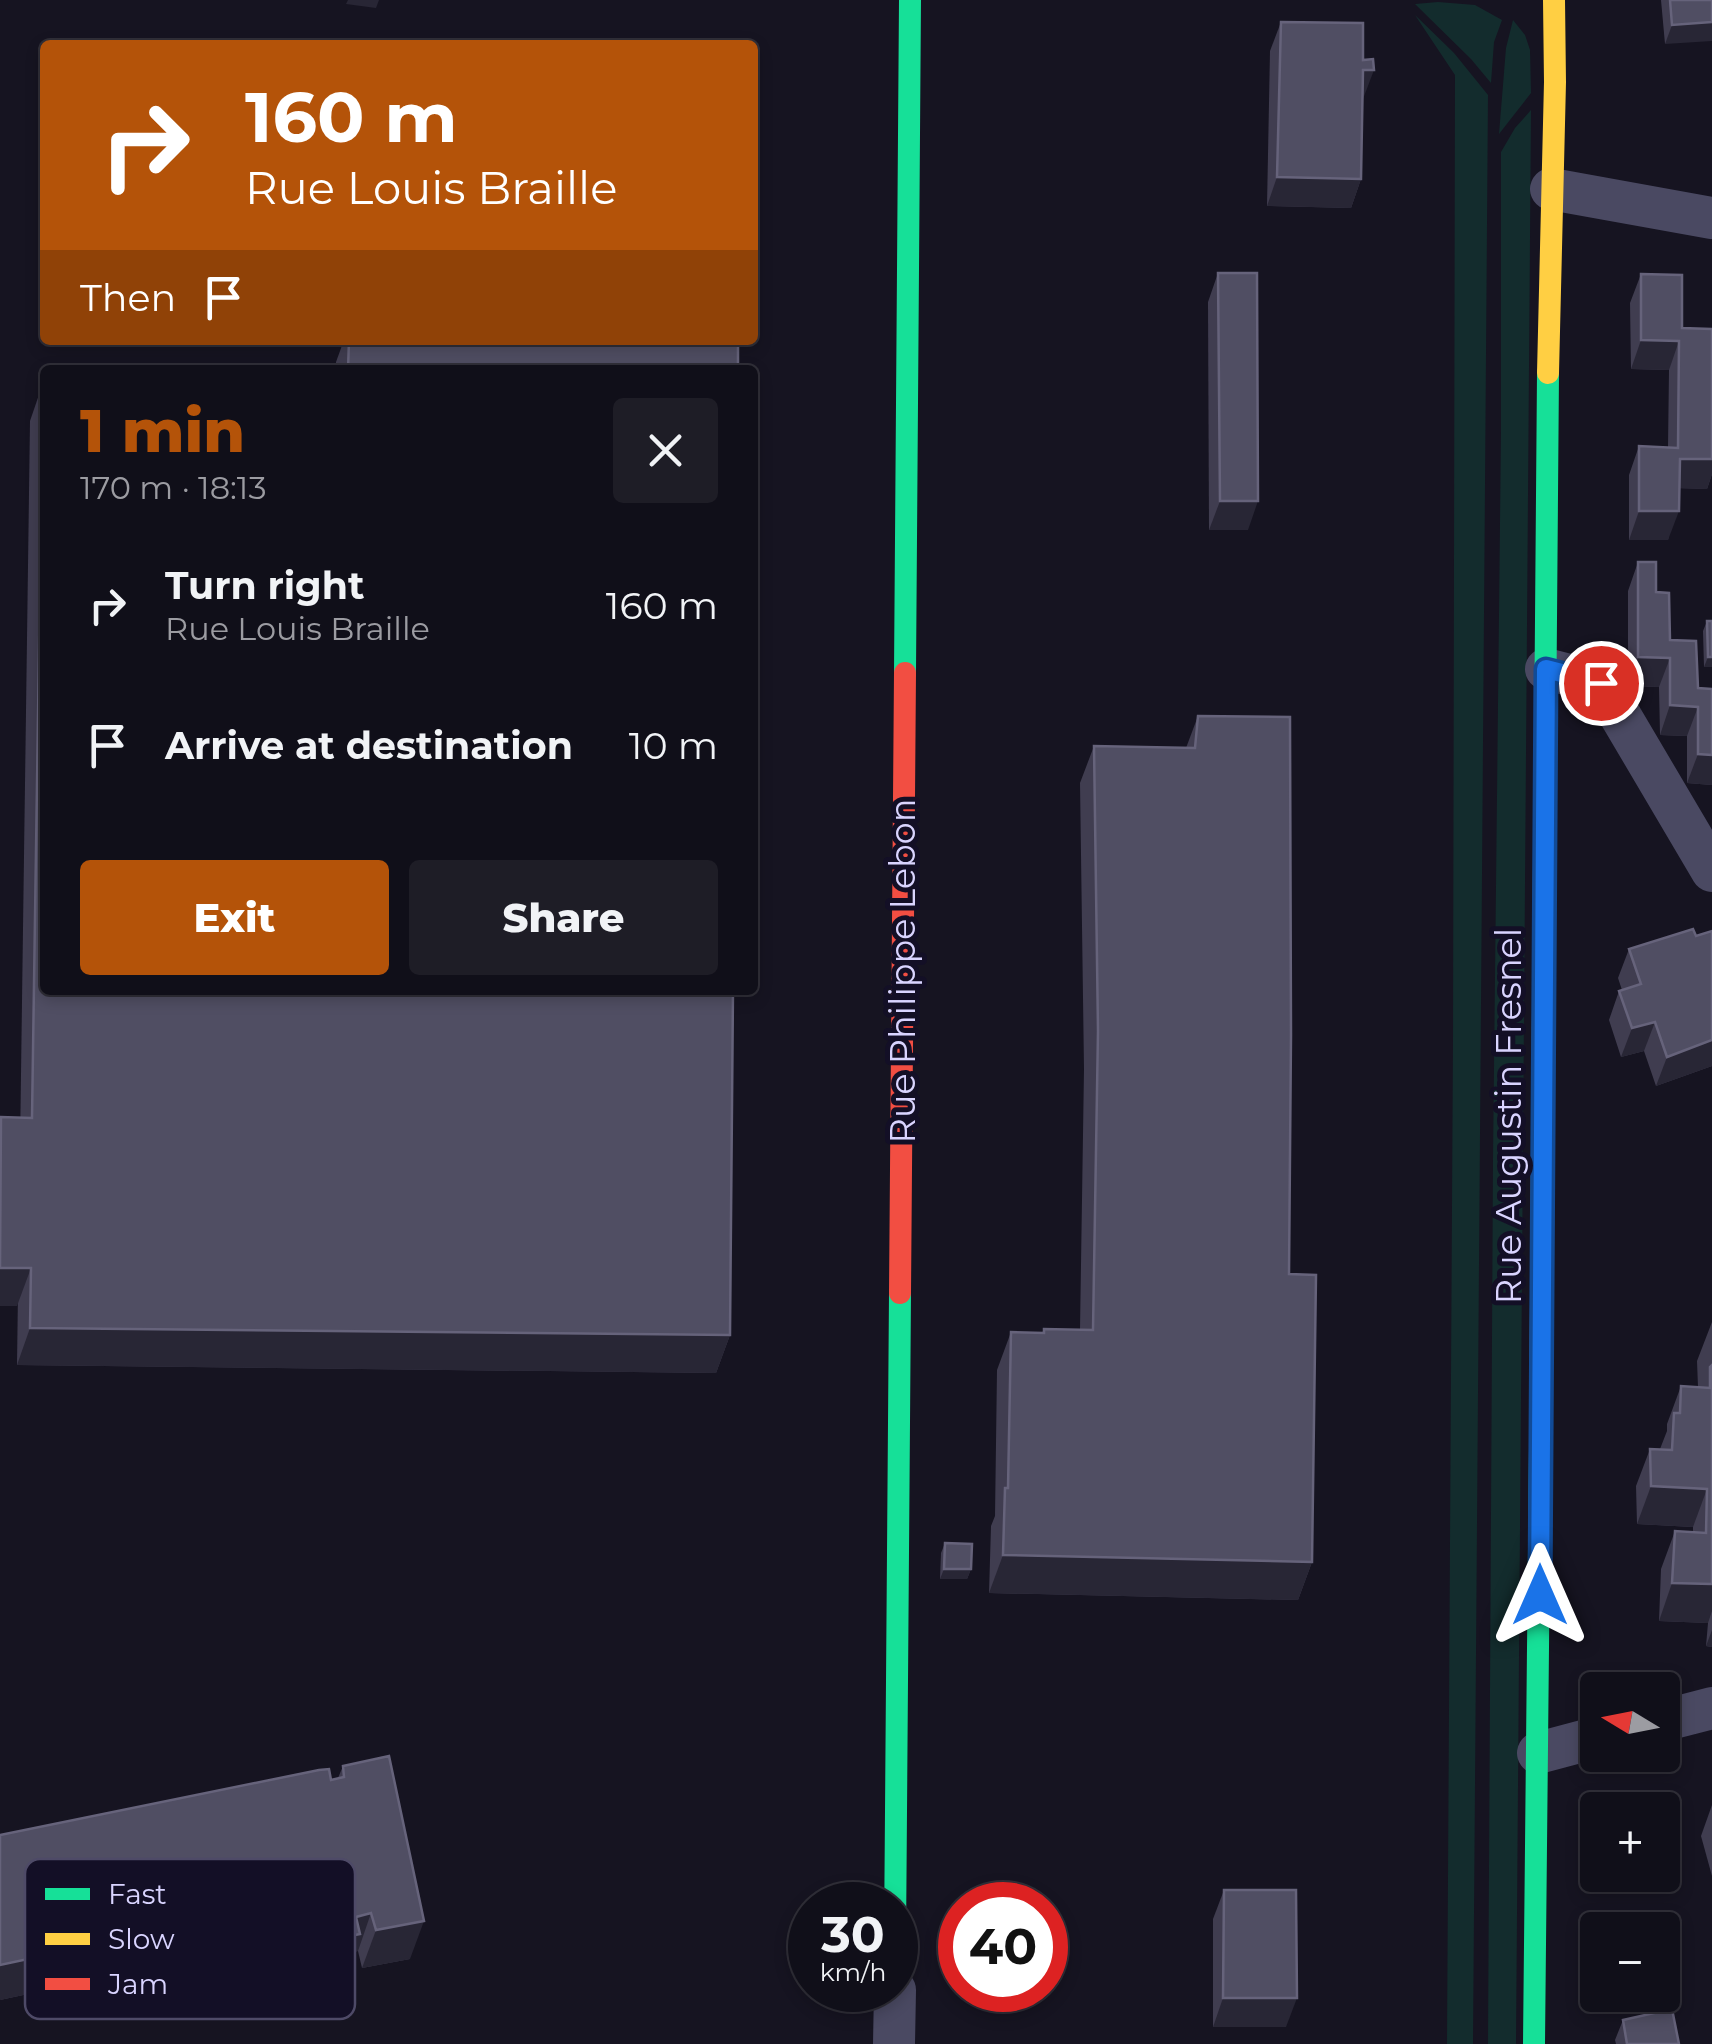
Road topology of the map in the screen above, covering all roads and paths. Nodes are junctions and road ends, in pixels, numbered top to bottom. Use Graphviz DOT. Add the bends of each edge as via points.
graph roads {
  1 [pos="910,0"];
  2 [pos="1554,0"];
  3 [pos="1551,189"];
  4 [pos="1712,218"];
  5 [pos="1546,669"];
  6 [pos="1712,871"];
  7 [pos="1712,1708"];
  8 [pos="1680,1716"];
  9 [pos="1580,1742"];
  10 [pos="1538,1753"];
  11 [pos="895,1882"];
  12 [pos="895,2012"];
  13 [pos="894,2044"];
  14 [pos="1534,2044"];
  1 -- 11 [label="street, Rue Philippe Lebon"];
  2 -- 3 [label="street, Rue Augustin Fresnel"];
  3 -- 4 [label="street"];
  3 -- 5 [label="street, Rue Augustin Fresnel"];
  5 -- 6 [label="street" via="1601,683"];
  5 -- 10 [label="street, Rue Augustin Fresnel"];
  7 -- 8 [label="street"];
  9 -- 10 [label="street"];
  10 -- 14 [label="street, Rue Augustin Fresnel"];
  12 -- 13 [label="street"];
}
